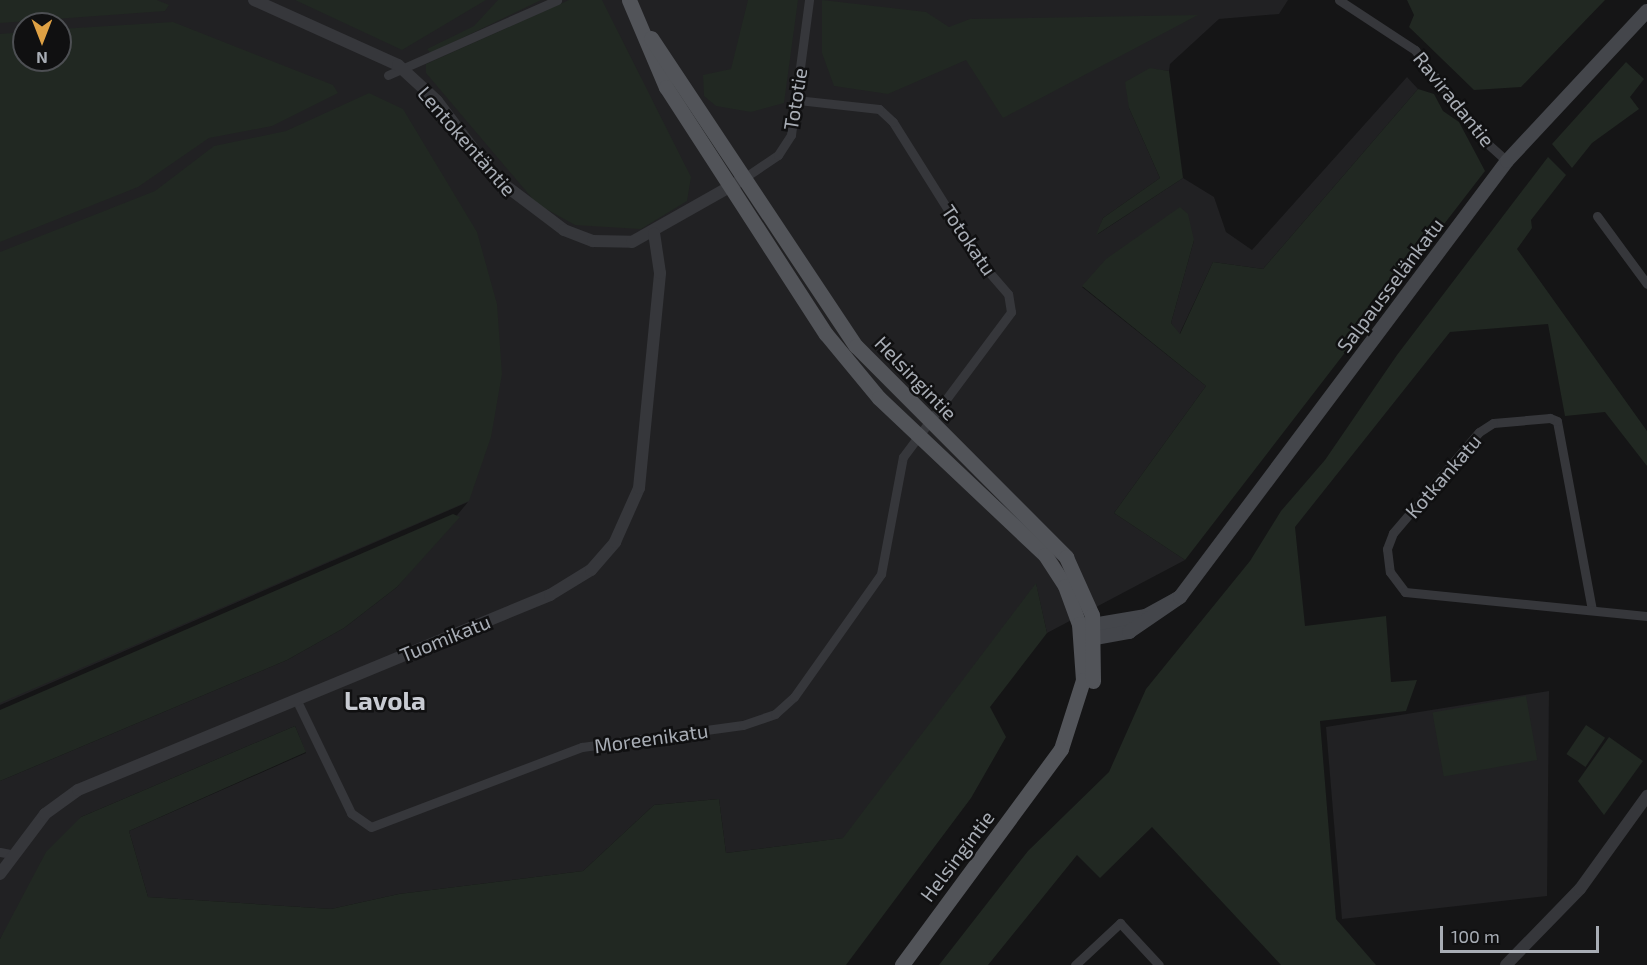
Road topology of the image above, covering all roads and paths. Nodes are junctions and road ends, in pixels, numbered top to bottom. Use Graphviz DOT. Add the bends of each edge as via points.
graph roads {
  1 [pos="254,0"];
  2 [pos="557,0"];
  3 [pos="809,0"];
  4 [pos="1339,0"];
  5 [pos="632,5"];
  6 [pos="1647,11"];
  7 [pos="404,70"];
  8 [pos="388,75"];
  9 [pos="798,100"];
  10 [pos="1507,161"];
  11 [pos="744,178"];
  12 [pos="728,188"];
  13 [pos="1597,216"];
  14 [pos="654,233"];
  15 [pos="1647,284"];
  16 [pos="928,422"];
  17 [pos="918,436"];
  18 [pos="1592,610"];
  19 [pos="1647,615"];
  20 [pos="1090,632"];
  21 [pos="296,699"];
  22 [pos="1647,796"];
  23 [pos="5,853"];
  24 [pos="0,874"];
  25 [pos="902,965"];
  26 [pos="1075,965"];
  27 [pos="1160,965"];
  28 [pos="1506,965"];
  1 -- 7 [label="street, Lentokentäntie" via="371,50"];
  2 -- 7 [label="street"];
  3 -- 9 [label="street, Tototie"];
  4 -- 10 [label="street, Raviradantie" via="1415,50 1479,136"];
  5 -- 11 [label="main road, Helsingintie"];
  5 -- 12 [label="main road, Helsingintie" via="666,87"];
  6 -- 10 [label="main road, Salpausselänkatu"];
  7 -- 8 [label="street"];
  7 -- 14 [label="street, Lentokentäntie" via="437,100 494,177 544,219 593,241 632,242"];
  9 -- 11 [label="street, Tototie" via="784,146"];
  9 -- 16 [label="street, Totokatu" via="879,109 893,122 982,264 1008,294 1011,312 1002,329"];
  10 -- 20 [label="main road, Salpausselänkatu" via="1180,597 1141,627"];
  11 -- 12 [label="street, Lentokentäntie"];
  11 -- 16 [label="main road, Helsingintie" via="835,319"];
  12 -- 14 [label="street, Lentokentäntie"];
  12 -- 17 [label="main road, Helsingintie" via="826,334"];
  13 -- 15 [label="street"];
  14 -- 21 [label="street, Tuomikatu" via="660,273 643,464 632,509 610,549 579,580 550,595"];
  16 -- 17 [label="street, Totokatu"];
  16 -- 20 [label="main road, Helsingintie" via="1058,545 1083,588"];
  17 -- 20 [label="main road, Helsingintie" via="1045,555"];
  17 -- 21 [label="street, Moreenikatu" via="898,468 890,545 874,589 794,697 774,714 743,725 582,747 371,827 351,813"];
  18 -- 18 [label="street, Kotkankatu" via="1405,592 1390,572 1387,549 1393,533 1479,432 1493,423 1550,418 1557,421"];
  18 -- 19 [label="street, Kotkankatu"];
  20 -- 25 [label="main road, Helsingintie" via="1080,699 1045,772"];
  21 -- 23 [label="street, Tuomikatu" via="78,790 54,805"];
  22 -- 28 [label="street" via="1580,889"];
  23 -- 24 [label="street, Tuomikatu"];
  26 -- 27 [label="street" via="1120,923"];
}
